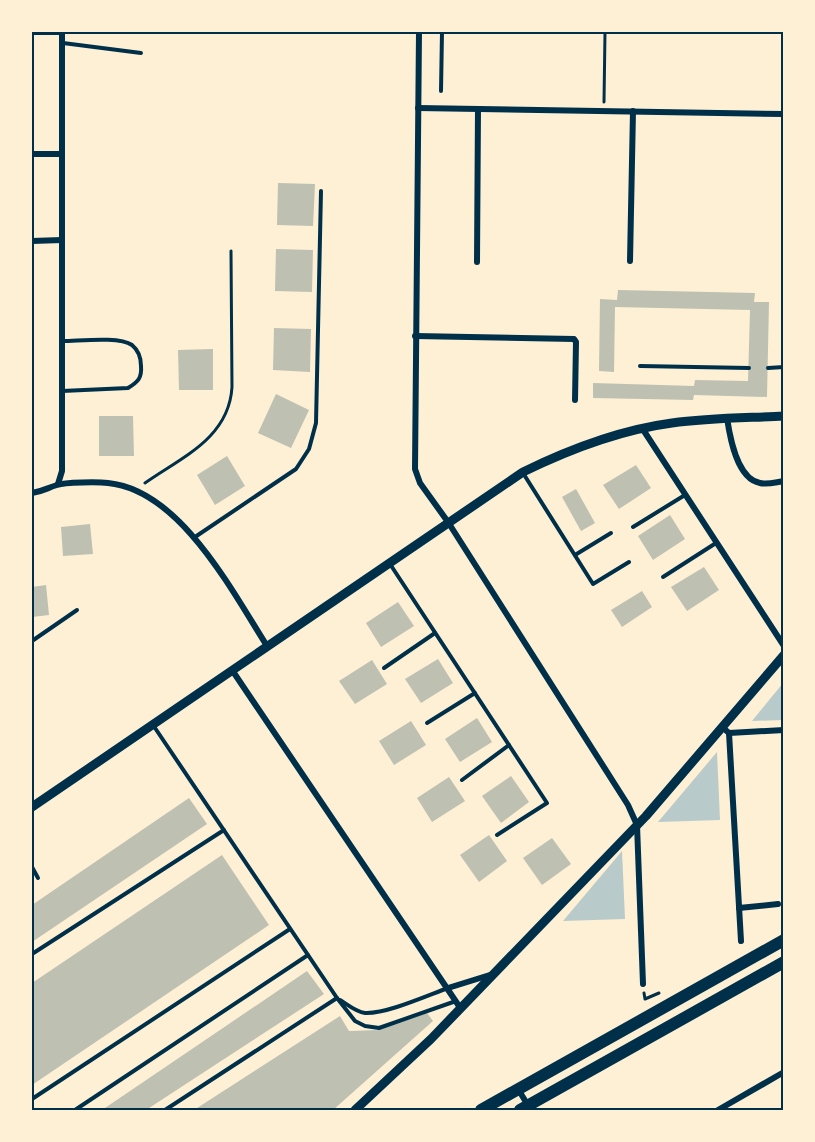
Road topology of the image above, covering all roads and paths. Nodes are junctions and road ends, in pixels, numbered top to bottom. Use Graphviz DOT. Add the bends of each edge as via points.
graph roads {
  1 [pos="32,32"];
  2 [pos="62,32"];
  3 [pos="419,32"];
  4 [pos="442,32"];
  5 [pos="605,32"];
  6 [pos="62,42"];
  7 [pos="141,53"];
  8 [pos="441,91"];
  9 [pos="604,95"];
  10 [pos="418,108"];
  11 [pos="478,109"];
  12 [pos="633,111"];
  13 [pos="783,114"];
  14 [pos="32,154"];
  15 [pos="62,154"];
  16 [pos="321,191"];
  17 [pos="62,240"];
  18 [pos="32,241"];
  19 [pos="231,251"];
  20 [pos="477,261"];
  21 [pos="630,261"];
  22 [pos="415,336"];
  23 [pos="62,340"];
  24 [pos="640,366"];
  25 [pos="783,367"];
  26 [pos="749,368"];
  27 [pos="768,368"];
  28 [pos="62,391"];
  29 [pos="575,400"];
  30 [pos="783,416"];
  31 [pos="727,418"];
  32 [pos="642,428"];
  33 [pos="523,472"];
  34 [pos="783,481"];
  35 [pos="58,484"];
  36 [pos="136,489"];
  37 [pos="32,493"];
  38 [pos="685,495"];
  39 [pos="448,522"];
  40 [pos="633,527"];
  41 [pos="610,532"];
  42 [pos="195,537"];
  43 [pos="716,543"];
  44 [pos="574,555"];
  45 [pos="389,562"];
  46 [pos="629,562"];
  47 [pos="663,577"];
  48 [pos="77,610"];
  49 [pos="435,633"];
  50 [pos="32,641"];
  51 [pos="267,646"];
  52 [pos="783,646"];
  53 [pos="783,655"];
  54 [pos="384,668"];
  55 [pos="232,670"];
  56 [pos="475,693"];
  57 [pos="427,723"];
  58 [pos="152,724"];
  59 [pos="725,730"];
  60 [pos="783,730"];
  61 [pos="509,746"];
  62 [pos="462,780"];
  63 [pos="32,807"];
  64 [pos="637,825"];
  65 [pos="224,830"];
  66 [pos="497,835"];
  67 [pos="32,867"];
  68 [pos="39,878"];
  69 [pos="778,904"];
  70 [pos="739,908"];
  71 [pos="290,929"];
  72 [pos="783,940"];
  73 [pos="741,941"];
  74 [pos="32,954"];
  75 [pos="308,955"];
  76 [pos="783,962"];
  77 [pos="496,973"];
  78 [pos="643,984"];
  79 [pos="448,988"];
  80 [pos="337,998"];
  81 [pos="458,1005"];
  82 [pos="665,1006"];
  83 [pos="783,1072"];
  84 [pos="518,1089"];
  85 [pos="32,1099"];
  86 [pos="526,1109"];
  87 [pos="75,1110"];
  88 [pos="165,1110"];
  89 [pos="355,1110"];
  90 [pos="481,1110"];
  91 [pos="718,1110"];
  1 -- 2 [label="street"];
  2 -- 6 [label="street"];
  3 -- 10 [label="street"];
  4 -- 8 [label="lane"];
  5 -- 9 [label="path"];
  6 -- 7 [label="lane"];
  6 -- 15 [label="street"];
  10 -- 11 [label="street"];
  10 -- 22 [label="street"];
  11 -- 12 [label="street"];
  11 -- 20 [label="street"];
  12 -- 13 [label="street"];
  12 -- 21 [label="street"];
  14 -- 15 [label="street"];
  15 -- 17 [label="street"];
  16 -- 42 [label="lane" via="316,423 312,443 296,469"];
  17 -- 18 [label="street"];
  17 -- 23 [label="street"];
  19 -- 36 [label="path" via="229,407 220,426 206,441"];
  22 -- 29 [label="street" via="574,339"];
  22 -- 39 [label="street" via="413,462 420,483"];
  23 -- 28 [label="street"];
  23 -- 28 [label="lane" via="123,341 134,346 141,358 141,374 138,382 128,388"];
  24 -- 26 [label="lane"];
  25 -- 27 [label="lane"];
  28 -- 35 [label="street" via="62,471"];
  30 -- 31 [label="street"];
  31 -- 32 [label="street"];
  31 -- 34 [label="street" via="736,457 747,476 762,483"];
  32 -- 33 [label="street" via="580,446"];
  32 -- 38 [label="street"];
  33 -- 39 [label="street"];
  33 -- 44 [label="lane"];
  35 -- 36 [label="street" via="106,483"];
  35 -- 37 [label="street"];
  36 -- 42 [label="street"];
  38 -- 40 [label="lane"];
  38 -- 43 [label="street"];
  39 -- 45 [label="street"];
  39 -- 64 [label="street"];
  41 -- 44 [label="lane"];
  42 -- 51 [label="street"];
  43 -- 47 [label="lane"];
  43 -- 52 [label="street"];
  44 -- 46 [label="lane" via="593,585"];
  45 -- 49 [label="lane"];
  45 -- 51 [label="street"];
  48 -- 50 [label="lane"];
  49 -- 54 [label="lane"];
  49 -- 56 [label="lane"];
  51 -- 55 [label="street"];
  53 -- 59 [label="street"];
  55 -- 58 [label="street"];
  55 -- 79 [label="street"];
  56 -- 57 [label="lane"];
  56 -- 61 [label="lane"];
  58 -- 63 [label="street"];
  58 -- 65 [label="lane"];
  59 -- 60 [label="street"];
  59 -- 64 [label="street"];
  59 -- 70 [label="street"];
  61 -- 62 [label="lane"];
  61 -- 66 [label="lane" via="546,803"];
  64 -- 77 [label="street"];
  64 -- 78 [label="street"];
  65 -- 71 [label="lane"];
  65 -- 74 [label="lane"];
  67 -- 68 [label="lane"];
  69 -- 70 [label="street"];
  70 -- 73 [label="street"];
  71 -- 75 [label="lane"];
  71 -- 85 [label="lane"];
  72 -- 82 [label="highway"];
  75 -- 80 [label="lane"];
  75 -- 87 [label="lane"];
  76 -- 86 [label="highway"];
  77 -- 79 [label="street"];
  77 -- 81 [label="street"];
  78 -- 82 [label="path" via="645,999 661,992"];
  79 -- 80 [label="lane" via="378,1012 364,1013"];
  79 -- 81 [label="street"];
  80 -- 81 [label="lane" via="355,1021 379,1028"];
  80 -- 88 [label="lane"];
  81 -- 89 [label="street" via="416,1054"];
  82 -- 84 [label="highway"];
  83 -- 91 [label="street"];
  84 -- 86 [label="street"];
  84 -- 90 [label="highway"];
}
